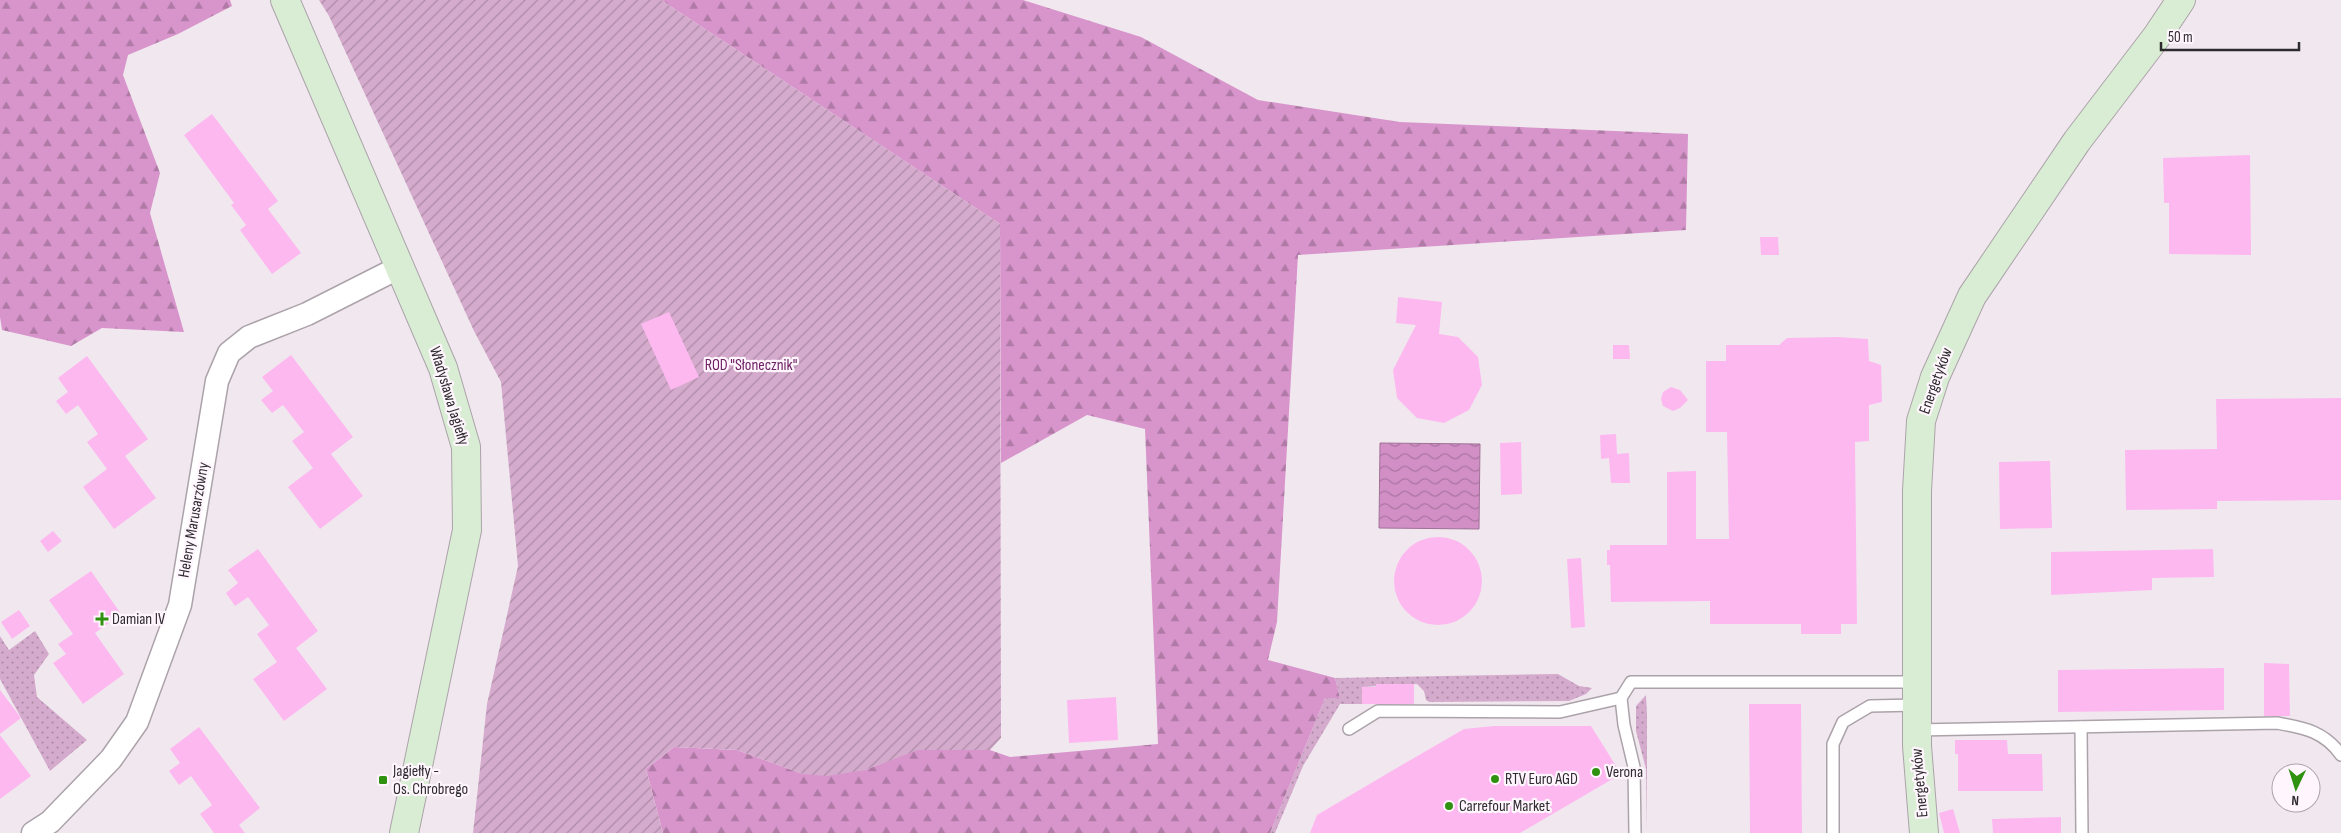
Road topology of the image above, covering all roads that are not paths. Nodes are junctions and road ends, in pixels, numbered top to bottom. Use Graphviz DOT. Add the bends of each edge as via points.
graph roads {
  1 [pos="285,0"];
  2 [pos="2181,0"];
  3 [pos="400,266"];
  4 [pos="1621,698"];
  5 [pos="1916,706"];
  6 [pos="2081,727"];
  7 [pos="1349,729"];
  8 [pos="2341,755"];
  9 [pos="406,827"];
  10 [pos="33,833"];
  11 [pos="1635,833"];
  12 [pos="1833,833"];
  13 [pos="1924,833"];
  14 [pos="2082,833"];
  1 -- 3 [label="street, Władysława Jagiełły"];
  2 -- 5 [label="street, Energetyków" via="2077,141 1972,296 1934,377 1921,421"];
  3 -- 9 [label="street, Władysława Jagiełły" via="443,368 466,446 468,481 467,530"];
  3 -- 10 [label="street, Heleny Marusarzówny" via="307,314 249,337 229,353 217,381 180,605 137,722 111,759 50,822"];
  4 -- 5 [label="lane" via="1631,682"];
  4 -- 7 [label="lane" via="1560,712 1378,711"];
  4 -- 11 [label="lane" via="1634,767"];
  5 -- 6 [label="lane"];
  5 -- 12 [label="lane" via="1870,706 1843,722 1834,744"];
  5 -- 13 [label="street, Energetyków"];
  6 -- 8 [label="lane" via="2277,723 2309,728 2333,744"];
  6 -- 14 [label="lane"];
}
